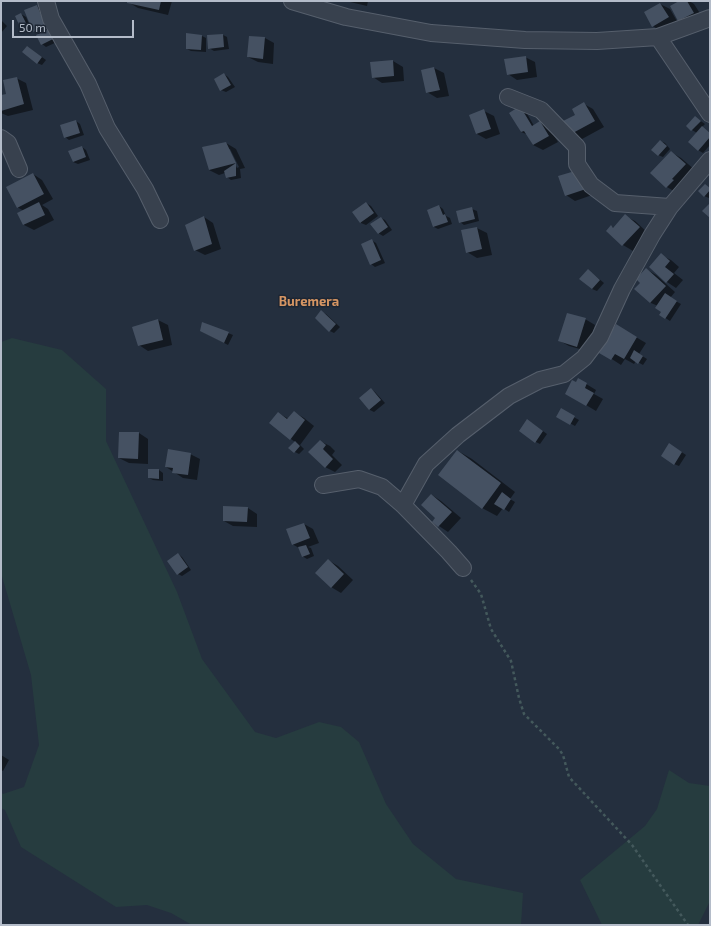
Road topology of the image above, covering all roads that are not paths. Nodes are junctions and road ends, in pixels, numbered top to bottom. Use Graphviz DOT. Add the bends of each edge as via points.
graph roads {
  1 [pos="46,1"];
  2 [pos="292,1"];
  3 [pos="710,18"];
  4 [pos="658,36"];
  5 [pos="508,97"];
  6 [pos="710,114"];
  7 [pos="1,138"];
  8 [pos="710,160"];
  9 [pos="19,169"];
  10 [pos="670,208"];
  11 [pos="160,220"];
  12 [pos="323,485"];
  13 [pos="402,505"];
  14 [pos="463,568"];
  1 -- 11 [label="street" via="52,19 88,84 107,128 145,189"];
  2 -- 4 [label="street" via="346,17 431,33 525,40 597,40"];
  3 -- 4 [label="street"];
  4 -- 6 [label="street"];
  5 -- 10 [label="street" via="541,110 577,147 577,164 591,185 615,203"];
  7 -- 9 [label="street" via="8,143"];
  8 -- 10 [label="street"];
  10 -- 13 [label="street" via="622,289 600,337 584,358 564,374 540,380 509,396 458,435 426,464"];
  12 -- 13 [label="street" via="359,479 382,487"];
  13 -- 14 [label="street"];
}
